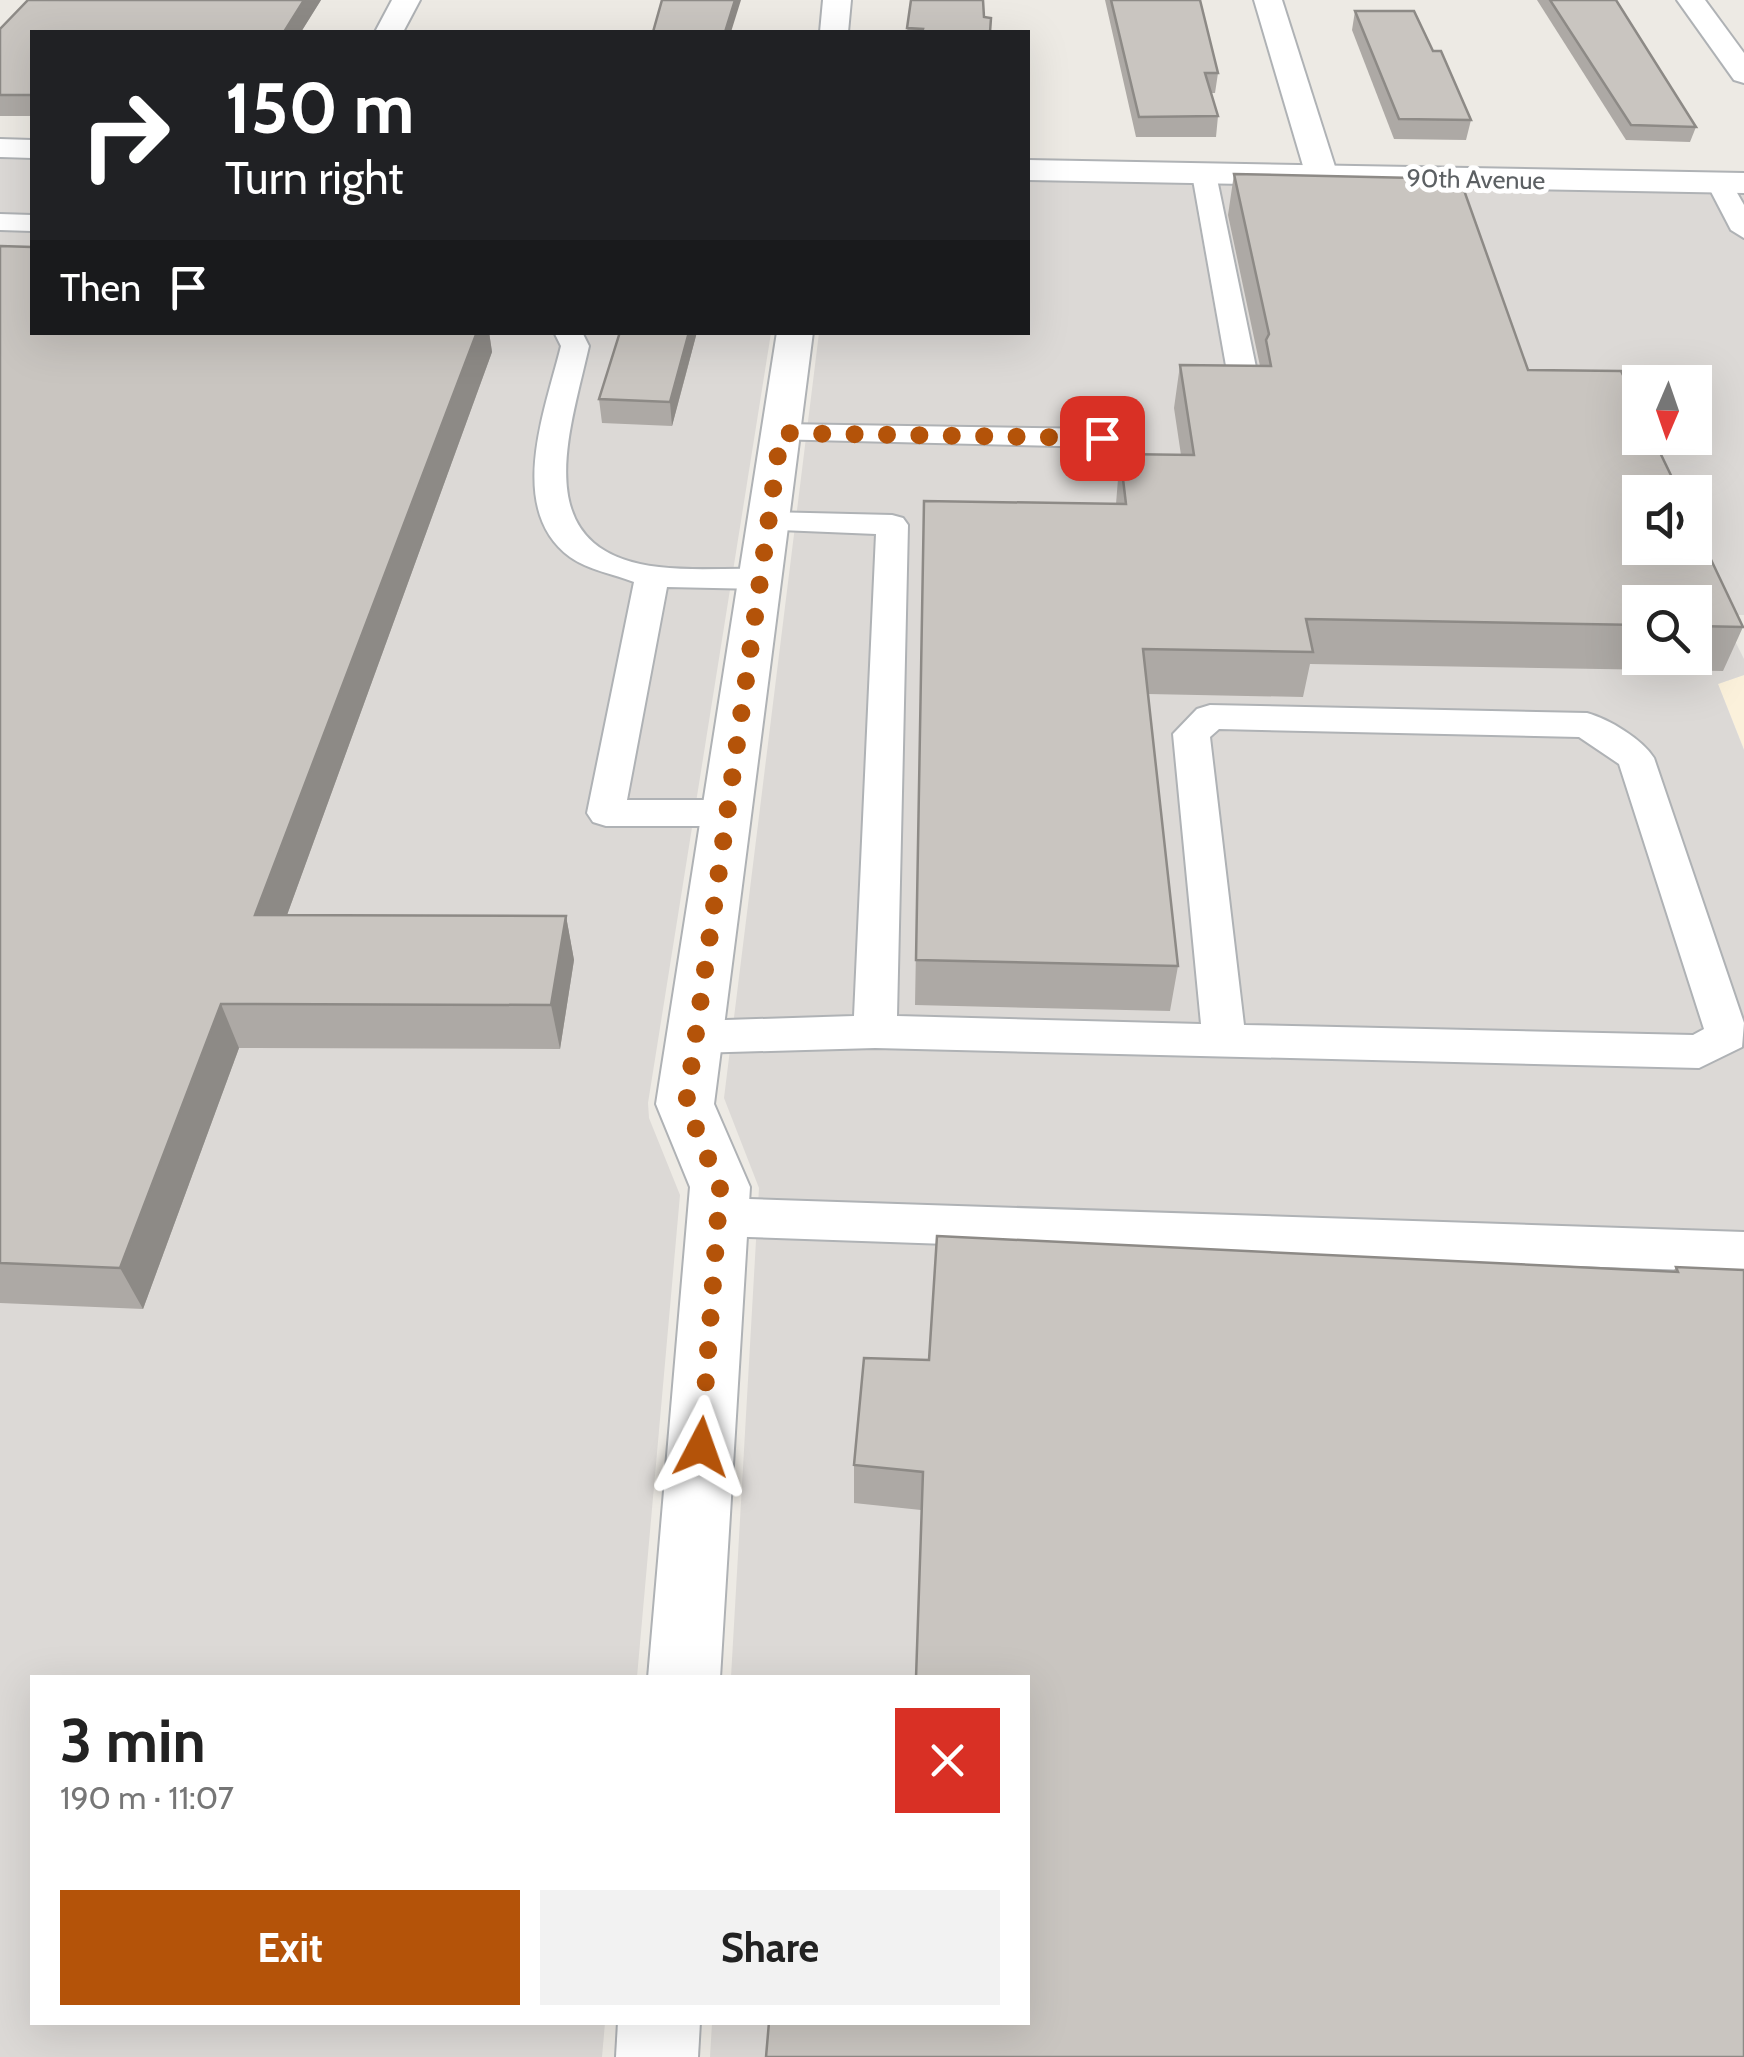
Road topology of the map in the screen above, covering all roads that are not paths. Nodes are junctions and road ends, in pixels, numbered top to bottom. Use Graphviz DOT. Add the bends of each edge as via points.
graph roads {
  1 [pos="406,0"];
  2 [pos="837,0"];
  3 [pos="1268,0"];
  4 [pos="1691,0"];
  5 [pos="390,30"];
  6 [pos="834,30"];
  7 [pos="1744,74"];
  8 [pos="0,148"];
  9 [pos="30,149"];
  10 [pos="1030,170"];
  11 [pos="1204,174"];
  12 [pos="1322,176"];
  13 [pos="1731,183"];
  14 [pos="0,222"];
  15 [pos="30,223"];
  16 [pos="1744,230"];
  17 [pos="570,335"];
  18 [pos="795,335"];
  19 [pos="1242,377"];
  20 [pos="781,433"];
  21 [pos="1102,438"];
  22 [pos="768,522"];
  23 [pos="652,577"];
  24 [pos="760,580"];
  25 [pos="726,814"];
  26 [pos="875,1032"];
  27 [pos="695,1037"];
  28 [pos="1224,1040"];
  29 [pos="718,1217"];
  30 [pos="1744,1252"];
  31 [pos="684,1675"];
  32 [pos="659,2025"];
  33 [pos="656,2057"];
  1 -- 5 [label="street"];
  2 -- 6 [label="street"];
  3 -- 12 [label="street"];
  4 -- 7 [label="street"];
  8 -- 9 [label="street"];
  10 -- 11 [label="street, 90th Avenue"];
  11 -- 12 [label="street, 90th Avenue"];
  11 -- 19 [label="lane"];
  12 -- 13 [label="street, 90th Avenue" via="1462,188"];
  13 -- 16 [label="lane"];
  14 -- 15 [label="lane"];
  17 -- 23 [label="lane" via="576,346 548,478 556,524 580,549"];
  18 -- 20 [label="street"];
  20 -- 21 [label="lane"];
  20 -- 22 [label="street"];
  22 -- 24 [label="street"];
  22 -- 26 [label="lane" via="892,524"];
  23 -- 24 [label="lane"];
  23 -- 25 [label="lane" via="606,813"];
  24 -- 25 [label="street"];
  25 -- 27 [label="street"];
  26 -- 27 [label="lane"];
  26 -- 28 [label="lane"];
  27 -- 29 [label="street" via="686,1104 720,1188"];
  28 -- 28 [label="lane" via="1190,734 1210,717 1588,725 1636,758 1727,1036 1699,1052"];
  29 -- 30 [label="lane"];
  29 -- 31 [label="street"];
  32 -- 33 [label="street"];
}
